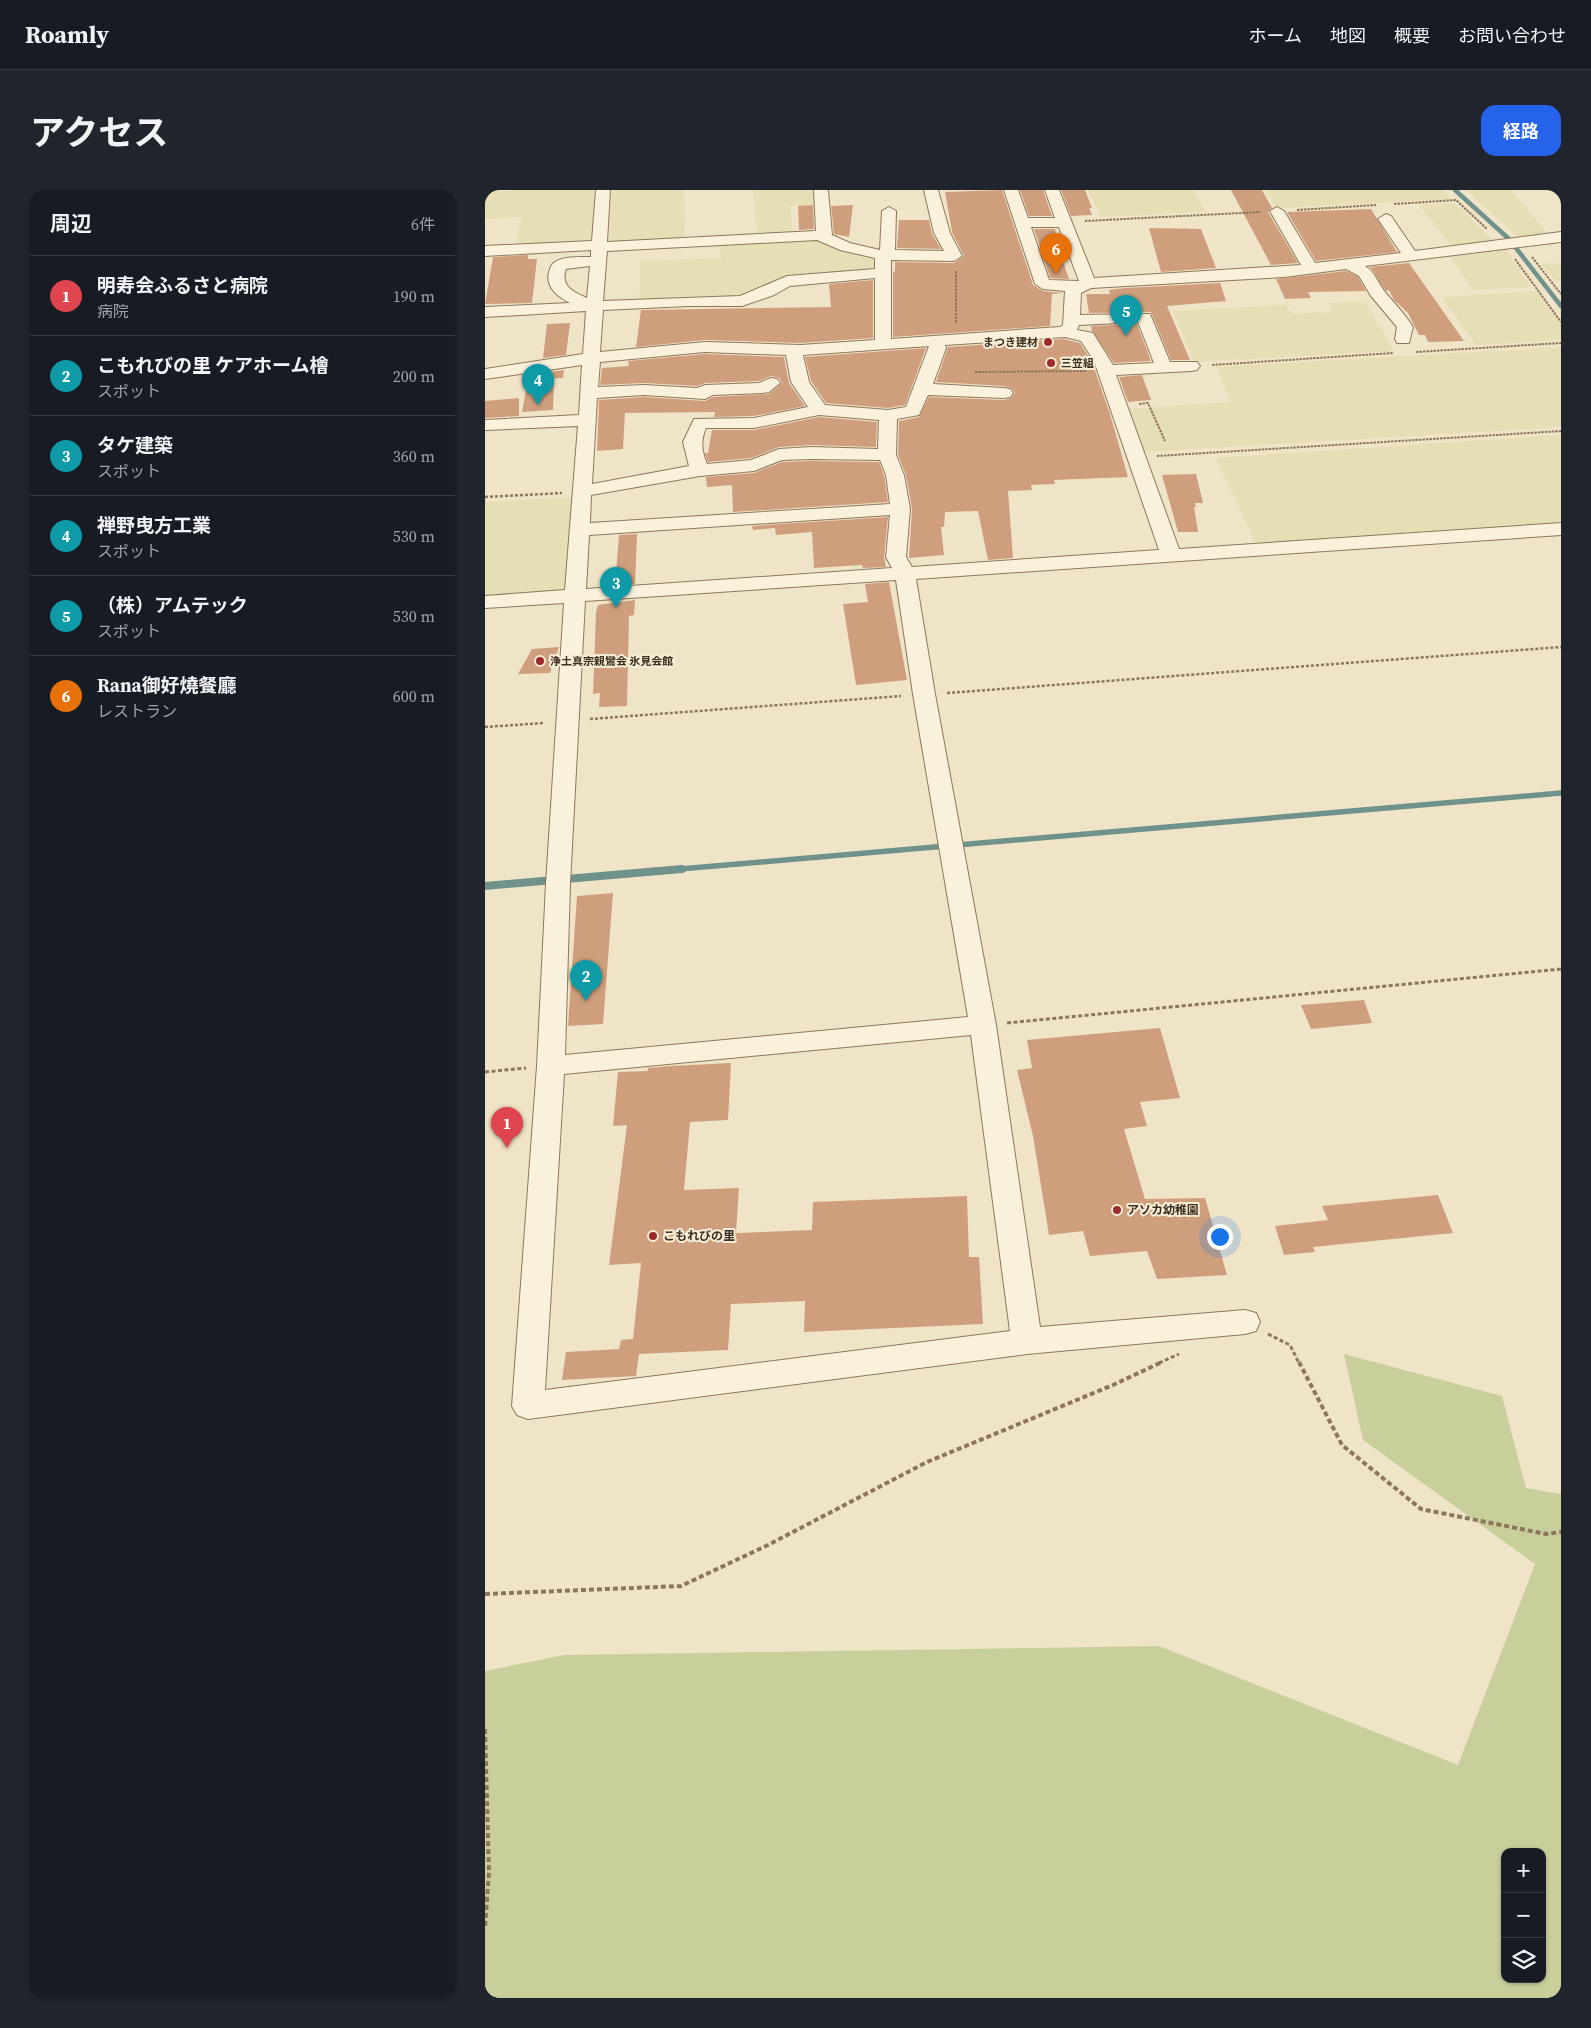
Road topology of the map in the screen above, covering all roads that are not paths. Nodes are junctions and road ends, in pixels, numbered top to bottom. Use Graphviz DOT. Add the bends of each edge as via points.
graph roads {
  1 [pos="603,190"];
  2 [pos="821,190"];
  3 [pos="931,190"];
  4 [pos="1011,190"];
  5 [pos="1052,190"];
  6 [pos="889,211"];
  7 [pos="1277,211"];
  8 [pos="1386,219"];
  9 [pos="1064,222"];
  10 [pos="1023,223"];
  11 [pos="823,237"];
  12 [pos="1561,237"];
  13 [pos="485,251"];
  14 [pos="598,251"];
  15 [pos="885,255"];
  16 [pos="1411,256"];
  17 [pos="1349,264"];
  18 [pos="1311,268"];
  19 [pos="883,273"];
  20 [pos="1085,285"];
  21 [pos="595,306"];
  22 [pos="485,312"];
  23 [pos="1068,326"];
  24 [pos="937,342"];
  25 [pos="883,345"];
  26 [pos="1399,346"];
  27 [pos="793,350"];
  28 [pos="593,358"];
  29 [pos="1191,366"];
  30 [pos="1164,367"];
  31 [pos="1107,370"];
  32 [pos="485,374"];
  33 [pos="771,383"];
  34 [pos="706,386"];
  35 [pos="922,389"];
  36 [pos="590,393"];
  37 [pos="1004,393"];
  38 [pos="819,410"];
  39 [pos="888,415"];
  40 [pos="588,420"];
  41 [pos="700,423"];
  42 [pos="485,425"];
  43 [pos="887,455"];
  44 [pos="701,470"];
  45 [pos="582,491"];
  46 [pos="901,509"];
  47 [pos="1561,529"];
  48 [pos="579,530"];
  49 [pos="1171,555"];
  50 [pos="905,573"];
  51 [pos="575,596"];
  52 [pos="485,602"];
  53 [pos="983,1025"];
  54 [pos="551,1066"];
  55 [pos="1245,1322"];
  56 [pos="1027,1341"];
  1 -- 14 [label="street"];
  2 -- 11 [label="street"];
  3 -- 15 [label="street" via="942,233 954,256"];
  4 -- 10 [label="street"];
  5 -- 9 [label="street"];
  6 -- 15 [label="street"];
  7 -- 18 [label="street"];
  8 -- 16 [label="street"];
  9 -- 10 [label="street"];
  9 -- 20 [label="street"];
  10 -- 20 [label="street" via="1043,284"];
  11 -- 14 [label="street"];
  11 -- 15 [label="street" via="845,247"];
  12 -- 16 [label="street"];
  13 -- 14 [label="street"];
  14 -- 21 [label="street"];
  14 -- 21 [label="street" via="559,266 556,284 561,292"];
  15 -- 19 [label="street"];
  16 -- 17 [label="street"];
  17 -- 18 [label="street"];
  17 -- 26 [label="street" via="1365,273 1383,302 1405,327"];
  18 -- 20 [label="street" via="1245,276"];
  19 -- 21 [label="street" via="787,281 769,292 743,301"];
  19 -- 25 [label="street"];
  20 -- 23 [label="street" via="1073,291"];
  21 -- 22 [label="street"];
  21 -- 28 [label="street"];
  23 -- 24 [label="street"];
  23 -- 30 [label="street" via="1144,316"];
  23 -- 31 [label="street" via="1087,338"];
  24 -- 25 [label="street"];
  24 -- 35 [label="street" via="938,348"];
  25 -- 27 [label="street"];
  27 -- 28 [label="street" via="705,347"];
  27 -- 38 [label="street" via="800,382"];
  28 -- 32 [label="street"];
  28 -- 36 [label="street"];
  29 -- 30 [label="street"];
  30 -- 31 [label="street"];
  31 -- 49 [label="street"];
  33 -- 34 [label="street" via="763,388"];
  34 -- 36 [label="street"];
  34 -- 41 [label="street"];
  35 -- 37 [label="street"];
  35 -- 39 [label="street" via="913,411"];
  36 -- 40 [label="street"];
  38 -- 39 [label="street"];
  38 -- 41 [label="street" via="754,423"];
  39 -- 43 [label="street"];
  40 -- 42 [label="street"];
  40 -- 45 [label="street"];
  41 -- 44 [label="street" via="693,434 691,446"];
  43 -- 44 [label="street" via="779,455 753,465"];
  43 -- 46 [label="street" via="895,475"];
  44 -- 45 [label="street"];
  45 -- 48 [label="street"];
  46 -- 48 [label="street" via="813,512"];
  46 -- 50 [label="street" via="896,557"];
  47 -- 49 [label="street"];
  48 -- 51 [label="street"];
  49 -- 50 [label="street"];
  50 -- 51 [label="street"];
  50 -- 53 [label="street"];
  51 -- 52 [label="street"];
  51 -- 54 [label="street" via="558,879"];
  53 -- 54 [label="street"];
  53 -- 56 [label="street"];
  54 -- 56 [label="street" via="528,1406"];
  55 -- 56 [label="street"];
}
